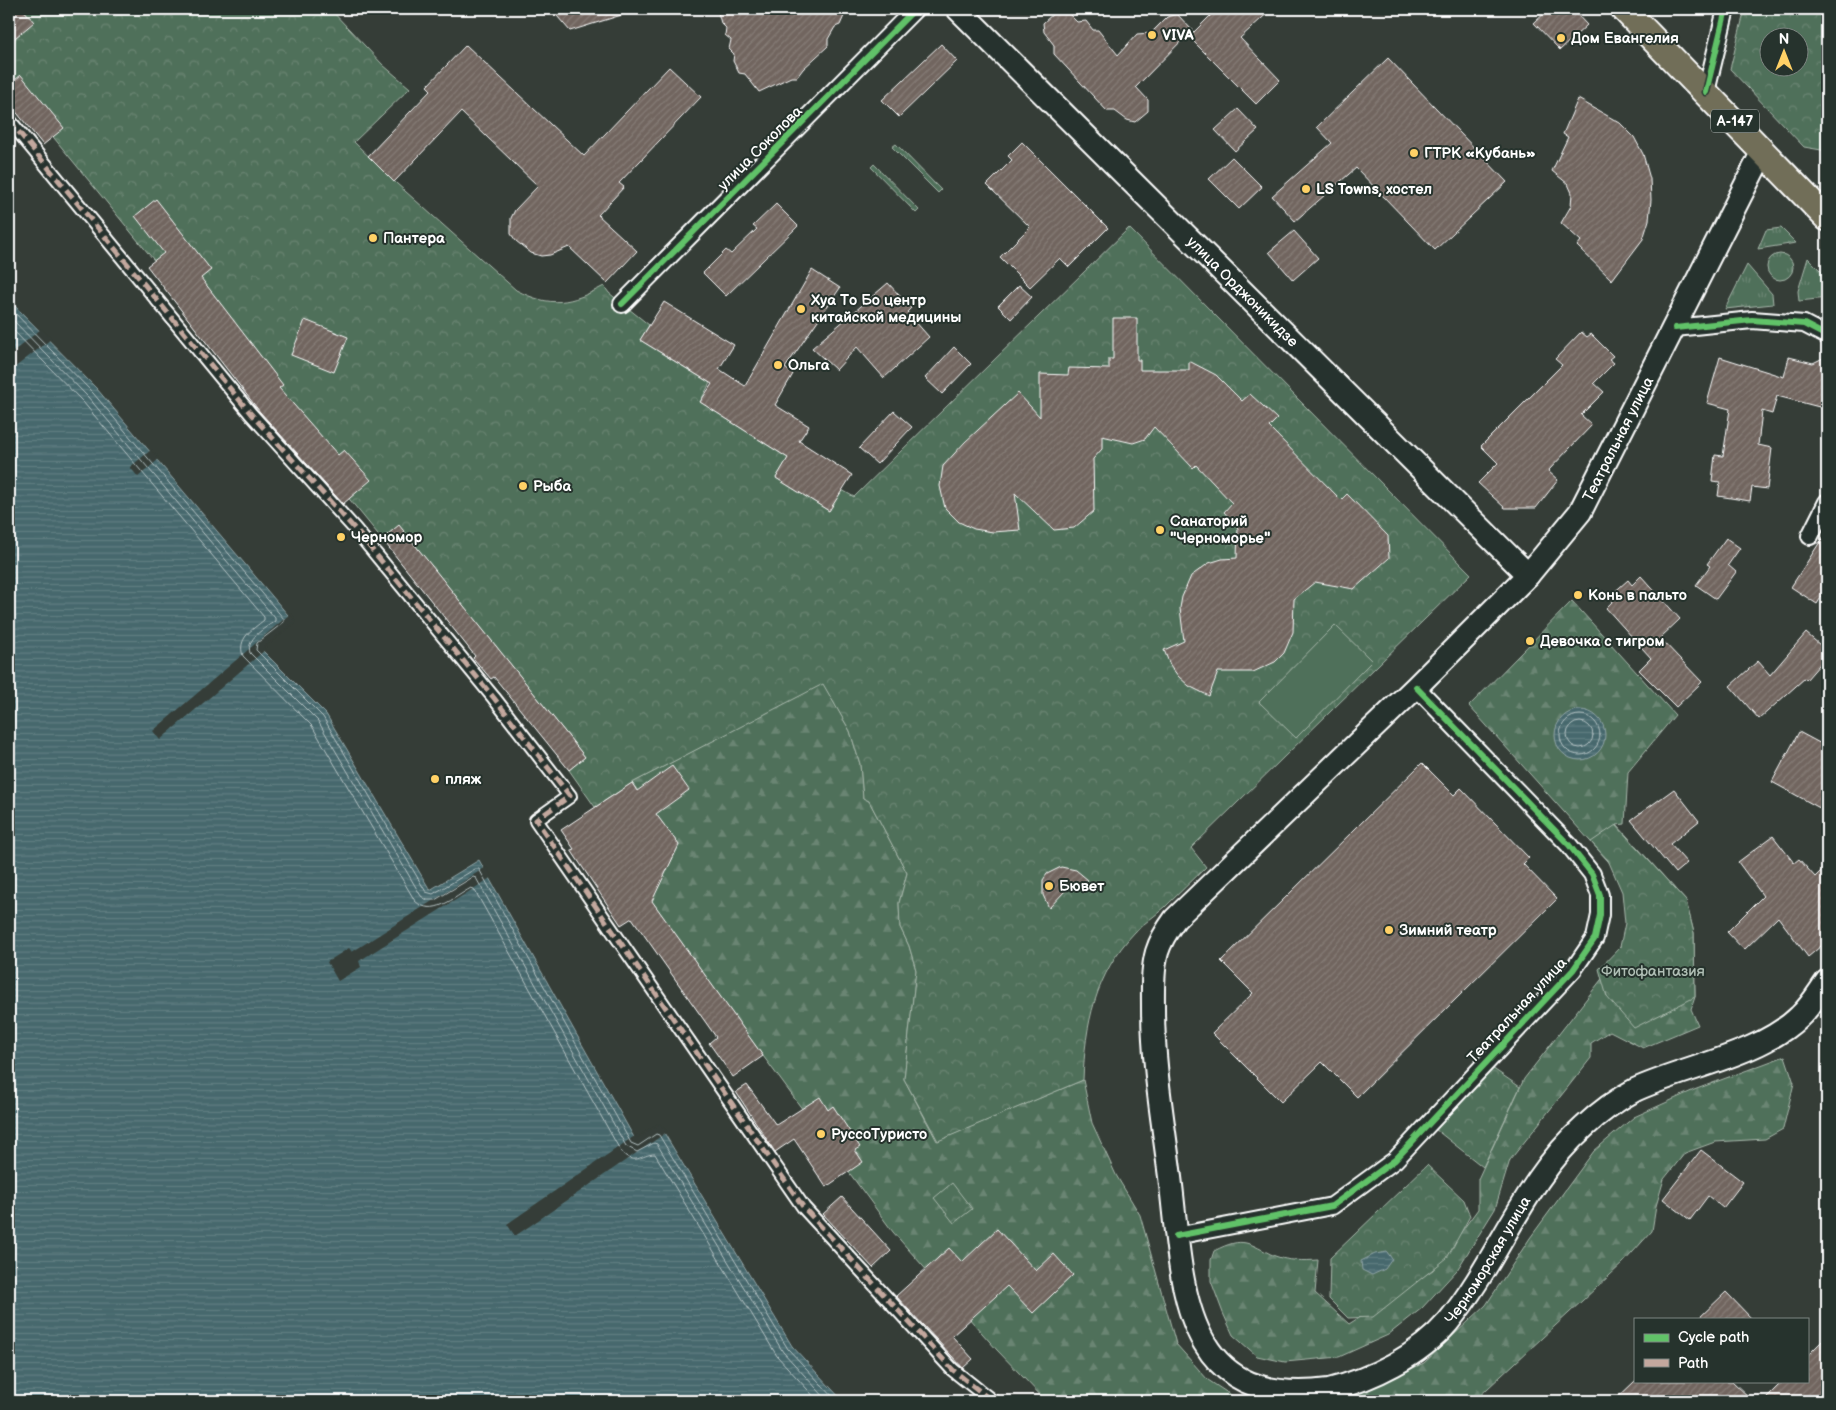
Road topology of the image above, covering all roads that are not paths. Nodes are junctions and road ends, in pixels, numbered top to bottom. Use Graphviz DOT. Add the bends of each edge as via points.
graph roads {
  1 [pos="915,9"];
  2 [pos="958,9"];
  3 [pos="1624,9"];
  4 [pos="1726,9"];
  5 [pos="1706,92"];
  6 [pos="9,120"];
  7 [pos="1763,151"];
  8 [pos="1827,218"];
  9 [pos="622,304"];
  10 [pos="1675,328"];
  11 [pos="1827,336"];
  12 [pos="1827,502"];
  13 [pos="1810,536"];
  14 [pos="1528,575"];
  15 [pos="1416,687"];
  16 [pos="1827,981"];
  17 [pos="1177,1245"];
  18 [pos="992,1401"];
  1 -- 9 [label="street, улица Соколова"];
  2 -- 14 [label="main road, улица Орджоникидзе"];
  3 -- 5 [label="main road, А-147"];
  4 -- 5 [label="street"];
  5 -- 7 [label="main road, А-147"];
  6 -- 18 [label="street" via="251,414 418,606 570,796 536,820 804,1208 953,1370"];
  7 -- 8 [label="main road, А-147"];
  7 -- 10 [label="main road, Театральная улица"];
  10 -- 11 [label="street" via="1752,320 1804,324"];
  10 -- 14 [label="main road, Театральная улица" via="1580,512"];
  12 -- 13 [label="street"];
  14 -- 15 [label="main road, Театральная улица"];
  15 -- 17 [label="main road, Театральная улица" via="1175,919 1164,934 1154,969 1153,1036"];
  15 -- 17 [label="street, Театральная улица" via="1569,844 1592,874 1600,896 1595,938 1573,970 1395,1160 1332,1206"];
  16 -- 17 [label="main road, Черноморская улица" via="1800,1016 1777,1034 1636,1090 1609,1105 1580,1130 1538,1180 1468,1295 1445,1325 1415,1351 1381,1371 1345,1386 1289,1396 1270,1395 1239,1386 1221,1371 1195,1334"];
}
